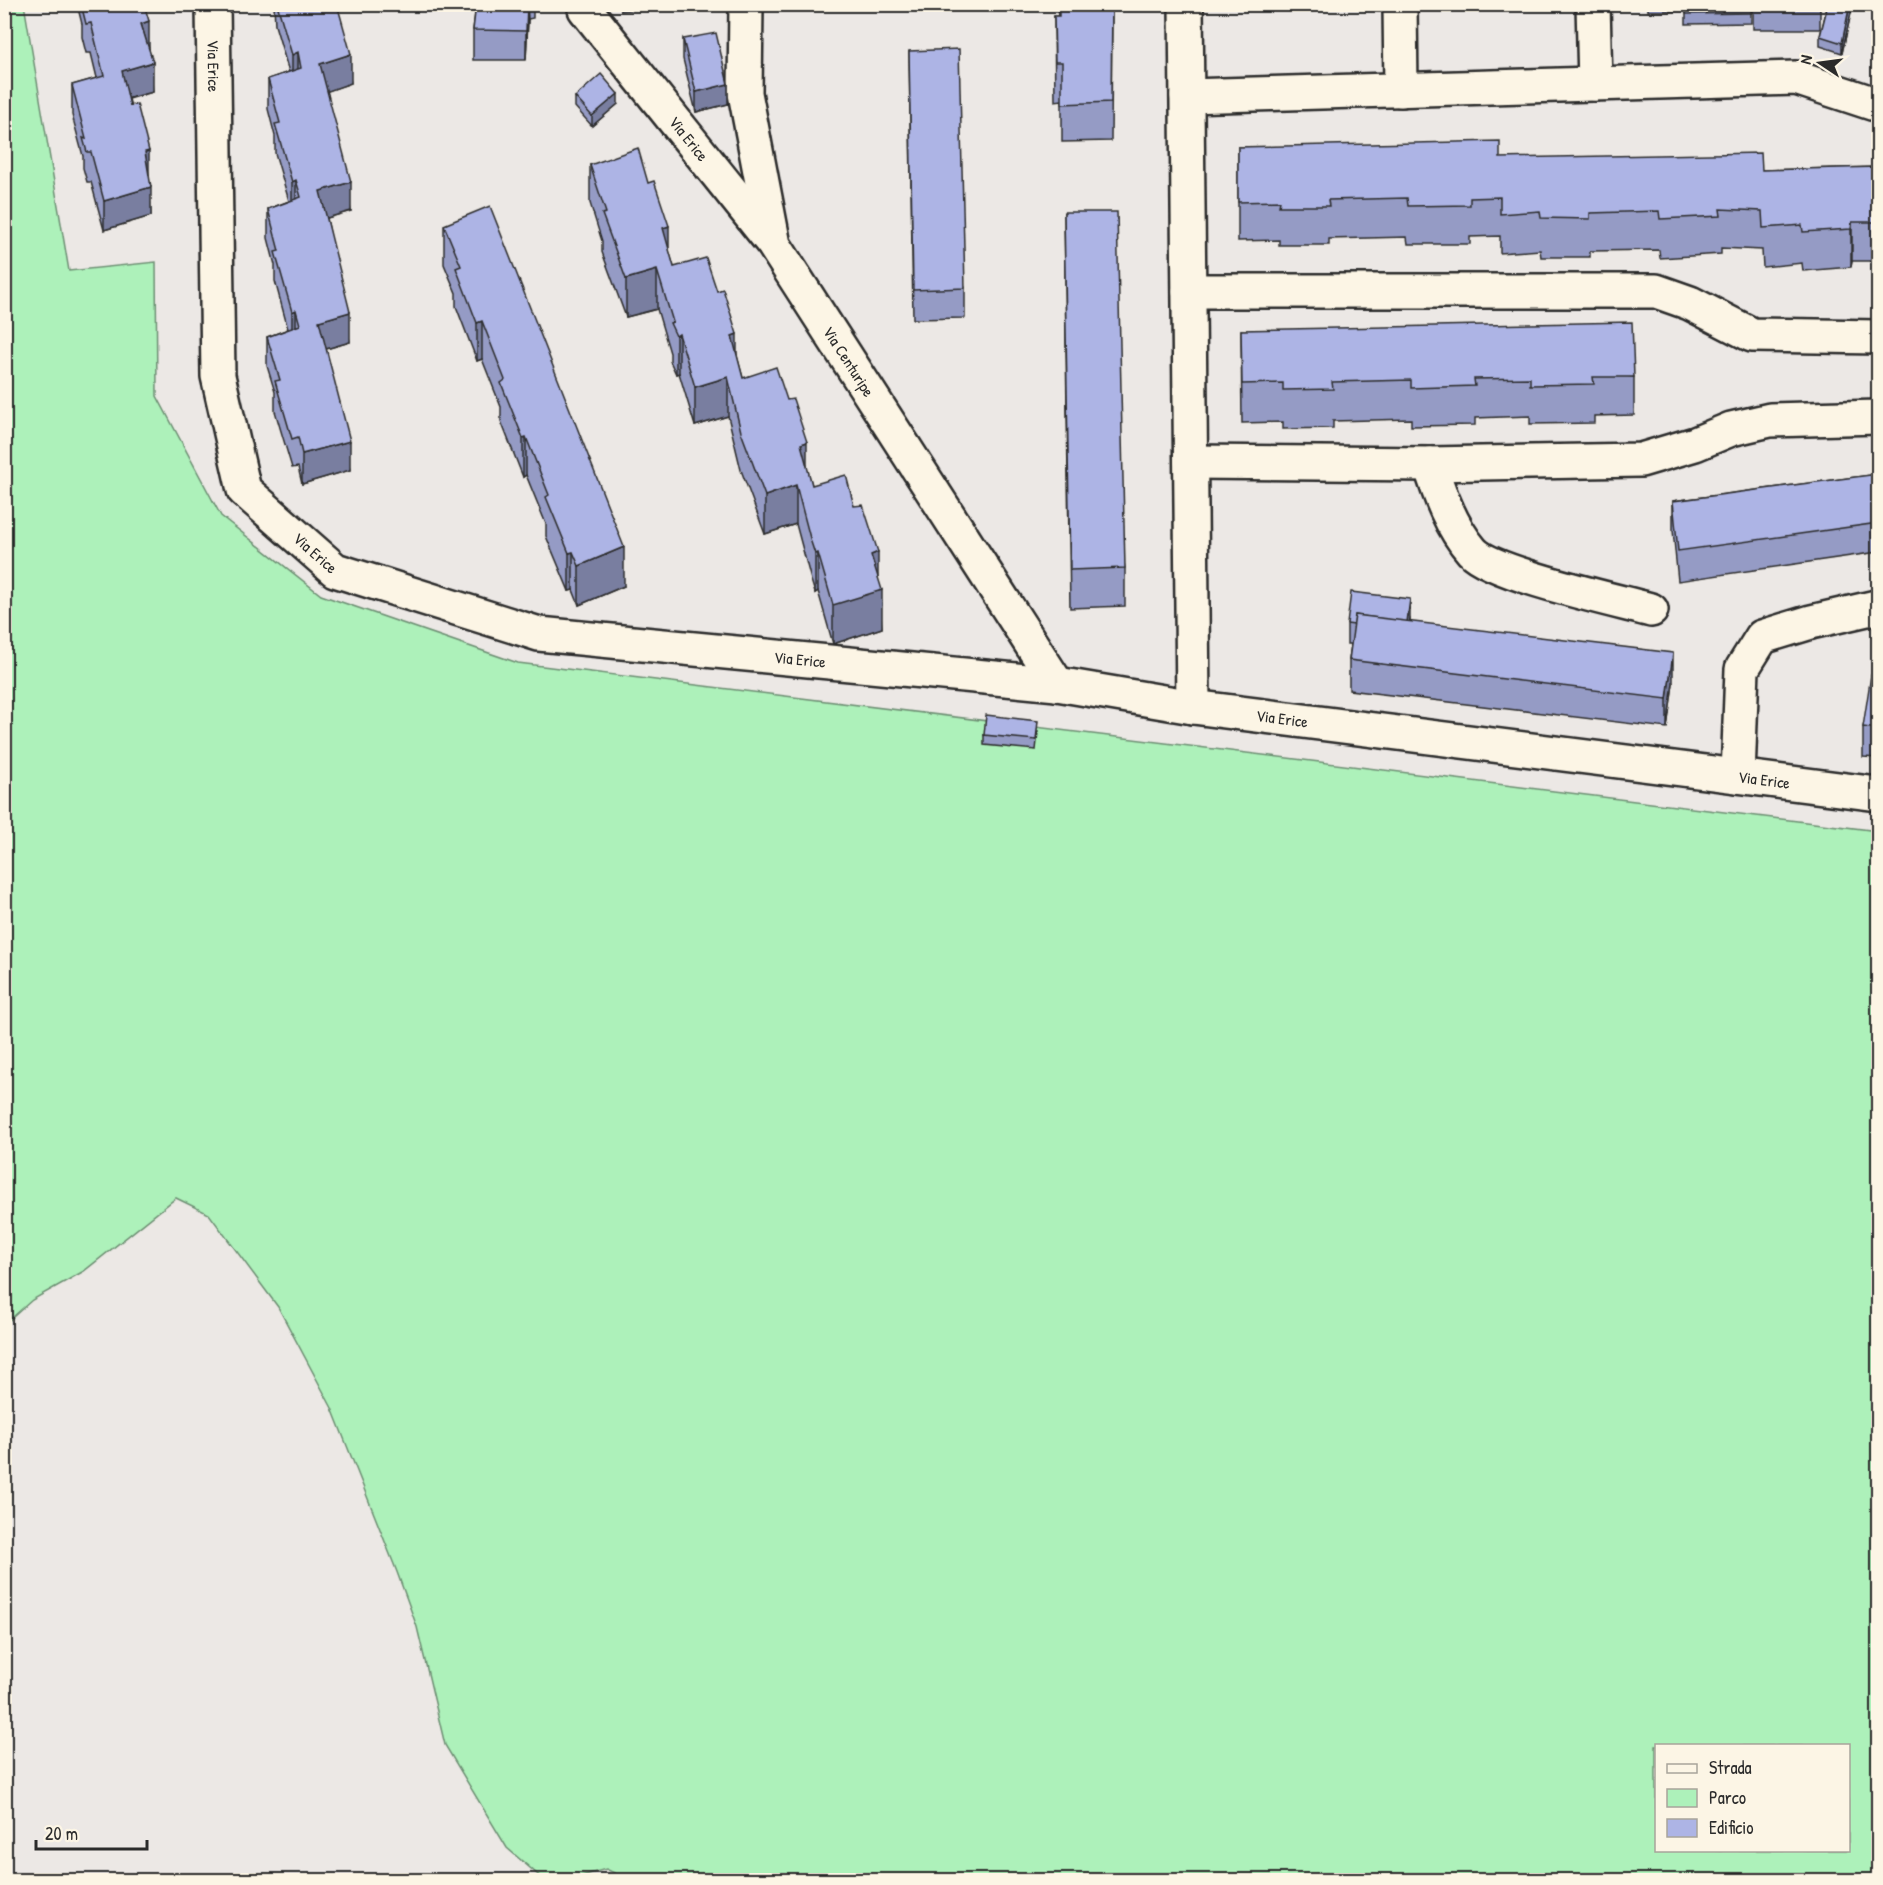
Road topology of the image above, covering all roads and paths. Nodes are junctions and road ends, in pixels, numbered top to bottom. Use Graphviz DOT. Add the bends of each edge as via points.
graph roads {
  1 [pos="213,4"];
  2 [pos="585,4"];
  3 [pos="746,4"];
  4 [pos="1186,4"];
  5 [pos="1400,4"];
  6 [pos="1593,4"];
  7 [pos="1595,84"];
  8 [pos="1401,90"];
  9 [pos="1187,96"];
  10 [pos="1878,105"];
  11 [pos="774,245"];
  12 [pos="1189,291"];
  13 [pos="1878,337"];
  14 [pos="1878,417"];
  15 [pos="1191,462"];
  16 [pos="1430,465"];
  17 [pos="1876,607"];
  18 [pos="1651,610"];
  19 [pos="1057,684"];
  20 [pos="1193,707"];
  21 [pos="1738,776"];
  22 [pos="1878,794"];
  1 -- 19 [label="street, Via Erice" via="218,376 244,490 335,570 539,634"];
  2 -- 11 [label="street, Via Erice" via="585,9"];
  3 -- 11 [label="street, Via Centuripe" via="745,93"];
  4 -- 9 [label="street"];
  5 -- 8 [label="street"];
  6 -- 7 [label="street"];
  7 -- 8 [label="street"];
  7 -- 10 [label="street" via="1796,78"];
  8 -- 9 [label="street"];
  9 -- 12 [label="street"];
  11 -- 19 [label="street, Via Centuripe"];
  12 -- 13 [label="street" via="1656,291 1690,303 1752,335"];
  12 -- 15 [label="street"];
  14 -- 16 [label="street" via="1770,420 1641,460"];
  15 -- 16 [label="street"];
  15 -- 20 [label="street"];
  16 -- 18 [label="street" via="1441,498 1473,553 1519,575"];
  17 -- 21 [label="street" via="1762,637 1742,669"];
  19 -- 20 [label="street, Via Erice"];
  20 -- 21 [label="street, Via Erice"];
  21 -- 22 [label="street, Via Erice"];
}
